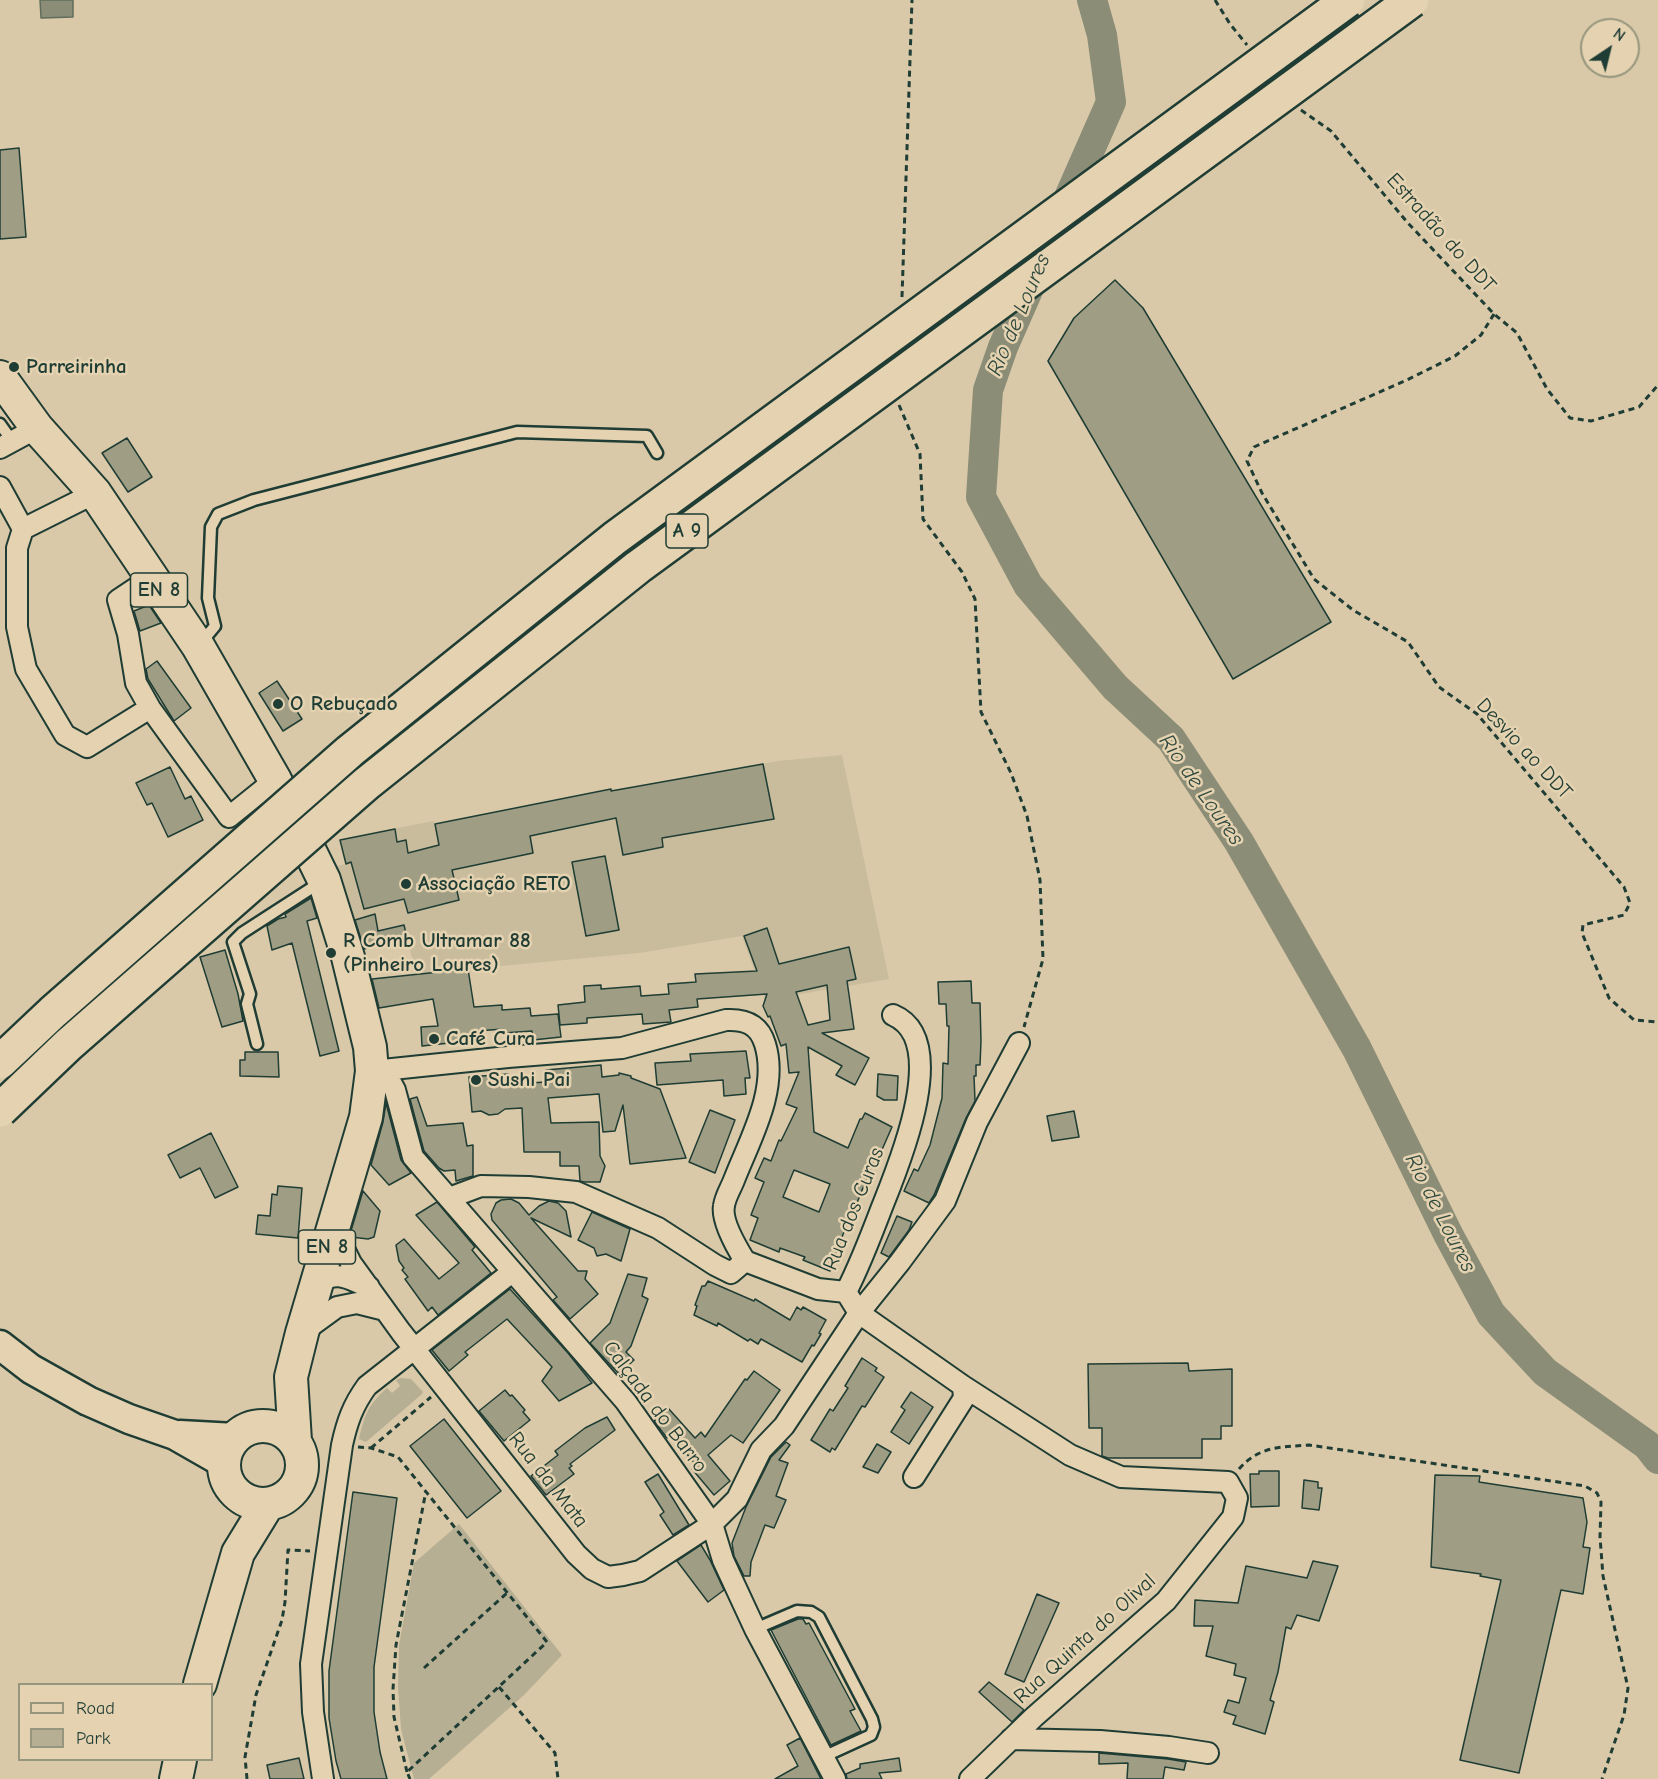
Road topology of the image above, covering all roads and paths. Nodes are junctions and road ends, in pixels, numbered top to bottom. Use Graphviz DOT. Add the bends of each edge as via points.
graph roads {
  1 [pos="912,0"];
  2 [pos="1215,0"];
  3 [pos="1348,0"];
  4 [pos="1412,0"];
  5 [pos="1251,50"];
  6 [pos="1300,109"];
  7 [pos="902,303"];
  8 [pos="1494,314"];
  9 [pos="0,377"];
  10 [pos="1658,386"];
  11 [pos="899,397"];
  12 [pos="0,424"];
  13 [pos="17,439"];
  14 [pos="657,453"];
  15 [pos="0,487"];
  16 [pos="95,493"];
  17 [pos="23,529"];
  18 [pos="151,578"];
  19 [pos="198,646"];
  20 [pos="150,708"];
  21 [pos="275,780"];
  22 [pos="324,880"];
  23 [pos="892,1015"];
  24 [pos="1658,1022"];
  25 [pos="1019,1043"];
  26 [pos="256,1044"];
  27 [pos="0,1062"];
  28 [pos="372,1071"];
  29 [pos="0,1110"];
  30 [pos="449,1198"];
  31 [pos="333,1226"];
  32 [pos="745,1261"];
  33 [pos="512,1272"];
  34 [pos="316,1283"];
  35 [pos="369,1287"];
  36 [pos="846,1293"];
  37 [pos="385,1310"];
  38 [pos="859,1314"];
  39 [pos="302,1333"];
  40 [pos="0,1345"];
  41 [pos="415,1349"];
  42 [pos="433,1371"];
  43 [pos="291,1377"];
  44 [pos="963,1386"];
  45 [pos="295,1442"];
  46 [pos="342,1445"];
  47 [pos="370,1448"];
  48 [pos="237,1454"];
  49 [pos="914,1478"];
  50 [pos="1228,1482"];
  51 [pos="426,1491"];
  52 [pos="268,1504"];
  53 [pos="712,1524"];
  54 [pos="327,1552"];
  55 [pos="238,1553"];
  56 [pos="507,1592"];
  57 [pos="755,1629"];
  58 [pos="424,1668"];
  59 [pos="200,1683"];
  60 [pos="499,1687"];
  61 [pos="1011,1739"];
  62 [pos="1208,1753"];
  63 [pos="823,1757"];
  64 [pos="180,1761"];
  65 [pos="407,1772"];
  66 [pos="176,1779"];
  67 [pos="247,1779"];
  68 [pos="323,1779"];
  69 [pos="410,1779"];
  70 [pos="558,1779"];
  71 [pos="836,1779"];
  72 [pos="970,1779"];
  73 [pos="1602,1779"];
  1 -- 7 [label="path"];
  2 -- 5 [label="path"];
  3 -- 27 [label="highway, A 9, bridge" via="615,538 350,752"];
  4 -- 29 [label="highway, A 9, bridge" via="638,567 366,784 68,1045"];
  6 -- 8 [label="path, Estradão do DDT" via="1331,131 1407,222"];
  8 -- 10 [label="path, Estradão do DDT" via="1517,333 1547,389 1570,418 1591,421 1639,407"];
  8 -- 24 [label="path, Desvio ao DDT" via="1481,335 1455,356 1254,447 1247,461 1314,579 1353,610 1408,642 1439,687 1477,714 1624,887 1630,903 1624,915 1583,925 1582,933 1609,998 1634,1020"];
  9 -- 13 [label="main road, EN 8"];
  11 -- 25 [label="path" via="899,409 920,454 922,519 962,572 975,599 981,712 1027,816 1040,880 1043,959"];
  12 -- 13 [label="lane"];
  13 -- 16 [label="main road, EN 8"];
  14 -- 19 [label="lane" via="647,436 517,432 254,500 218,514 211,527 208,598 215,626"];
  15 -- 17 [label="street"];
  16 -- 17 [label="street"];
  16 -- 18 [label="main road, EN 8"];
  17 -- 20 [label="street" via="17,548 17,627 26,669 65,735 87,747"];
  18 -- 19 [label="main road, EN 8"];
  18 -- 20 [label="street" via="118,600 136,682"];
  19 -- 21 [label="main road, EN 8"];
  20 -- 21 [label="street" via="229,817"];
  21 -- 22 [label="main road, EN 8"];
  22 -- 26 [label="lane" via="233,942 250,994 247,1004"];
  22 -- 28 [label="main road, EN 8" via="357,991"];
  23 -- 36 [label="street, Rua dos Curas" via="902,1019 918,1047 920,1071 915,1113 893,1179"];
  25 -- 38 [label="street, Rua da Mata" via="976,1122 945,1201"];
  28 -- 30 [label="street, Calçada do Barro" via="389,1079 413,1156"];
  28 -- 31 [label="main road, EN 8" via="366,1118"];
  28 -- 32 [label="street" via="622,1048 726,1020 753,1024 763,1037 770,1059 765,1102 723,1207 732,1240"];
  30 -- 32 [label="street" via="481,1186 576,1192 658,1228 731,1273"];
  30 -- 33 [label="street, Calçada do Barro"];
  31 -- 34 [label="main road, EN 8"];
  31 -- 35 [label="street, Rua da Mata" via="351,1263"];
  32 -- 36 [label="street, Rua dos Curas" via="818,1289"];
  33 -- 41 [label="street"];
  33 -- 53 [label="street, Calçada do Barro" via="626,1402"];
  34 -- 35 [label="street" via="329,1276 341,1276"];
  34 -- 39 [label="main road, EN 8"];
  35 -- 37 [label="street, Rua da Mata"];
  36 -- 38 [label="street"];
  37 -- 39 [label="street" via="357,1303 337,1306"];
  37 -- 41 [label="street, Rua da Mata"];
  38 -- 44 [label="street"];
  38 -- 53 [label="street, Rua da Mata" via="784,1426 761,1450 737,1499"];
  39 -- 43 [label="main road, EN 8"];
  40 -- 48 [label="street" via="31,1369 88,1401 129,1419"];
  41 -- 42 [label="street, Rua da Mata"];
  41 -- 46 [label="street" via="367,1386 355,1403"];
  42 -- 47 [label="path" via="420,1381 432,1396"];
  42 -- 53 [label="street, Rua da Mata" via="576,1554 592,1569 608,1577 640,1571"];
  43 -- 45 [label="main road, EN 8"];
  43 -- 48 [label="main road, EN 8"];
  44 -- 49 [label="street" via="964,1398"];
  44 -- 50 [label="street" via="1070,1455 1121,1478"];
  45 -- 48 [label="main road" via="272,1427"];
  45 -- 52 [label="main road, EN 8" via="301,1454 299,1481 292,1492"];
  46 -- 47 [label="path"];
  46 -- 54 [label="street"];
  47 -- 51 [label="path" via="398,1457"];
  48 -- 52 [label="main road" via="242,1497"];
  48 -- 55 [label="main road, EN 8"];
  50 -- 61 [label="street, Rua Quinta do Olival" via="1237,1498 1233,1517 1166,1601"];
  50 -- 73 [label="path" via="1247,1460 1270,1448 1309,1445 1585,1486 1597,1493 1601,1502 1603,1576 1628,1688 1624,1715"];
  51 -- 56 [label="path"];
  51 -- 65 [label="path" via="396,1645 393,1689 394,1717"];
  52 -- 55 [label="main road, EN 8"];
  53 -- 57 [label="street, Calçada do Barro" via="723,1560"];
  54 -- 67 [label="path" via="288,1550 282,1620 256,1695 245,1756"];
  54 -- 68 [label="street" via="311,1664"];
  55 -- 59 [label="main road, EN 8"];
  56 -- 58 [label="path"];
  56 -- 60 [label="path" via="547,1642"];
  57 -- 63 [label="street, Calçada do Barro"];
  57 -- 63 [label="lane" via="797,1611 819,1617 874,1727 871,1735"];
  60 -- 65 [label="path"];
  60 -- 70 [label="path" via="555,1753"];
  61 -- 62 [label="street" via="1100,1741"];
  61 -- 72 [label="street, Rua Quinta do Olival"];
  63 -- 71 [label="street, Calçada do Barro"];
  64 -- 66 [label="main road"];
  65 -- 69 [label="path"];
}
